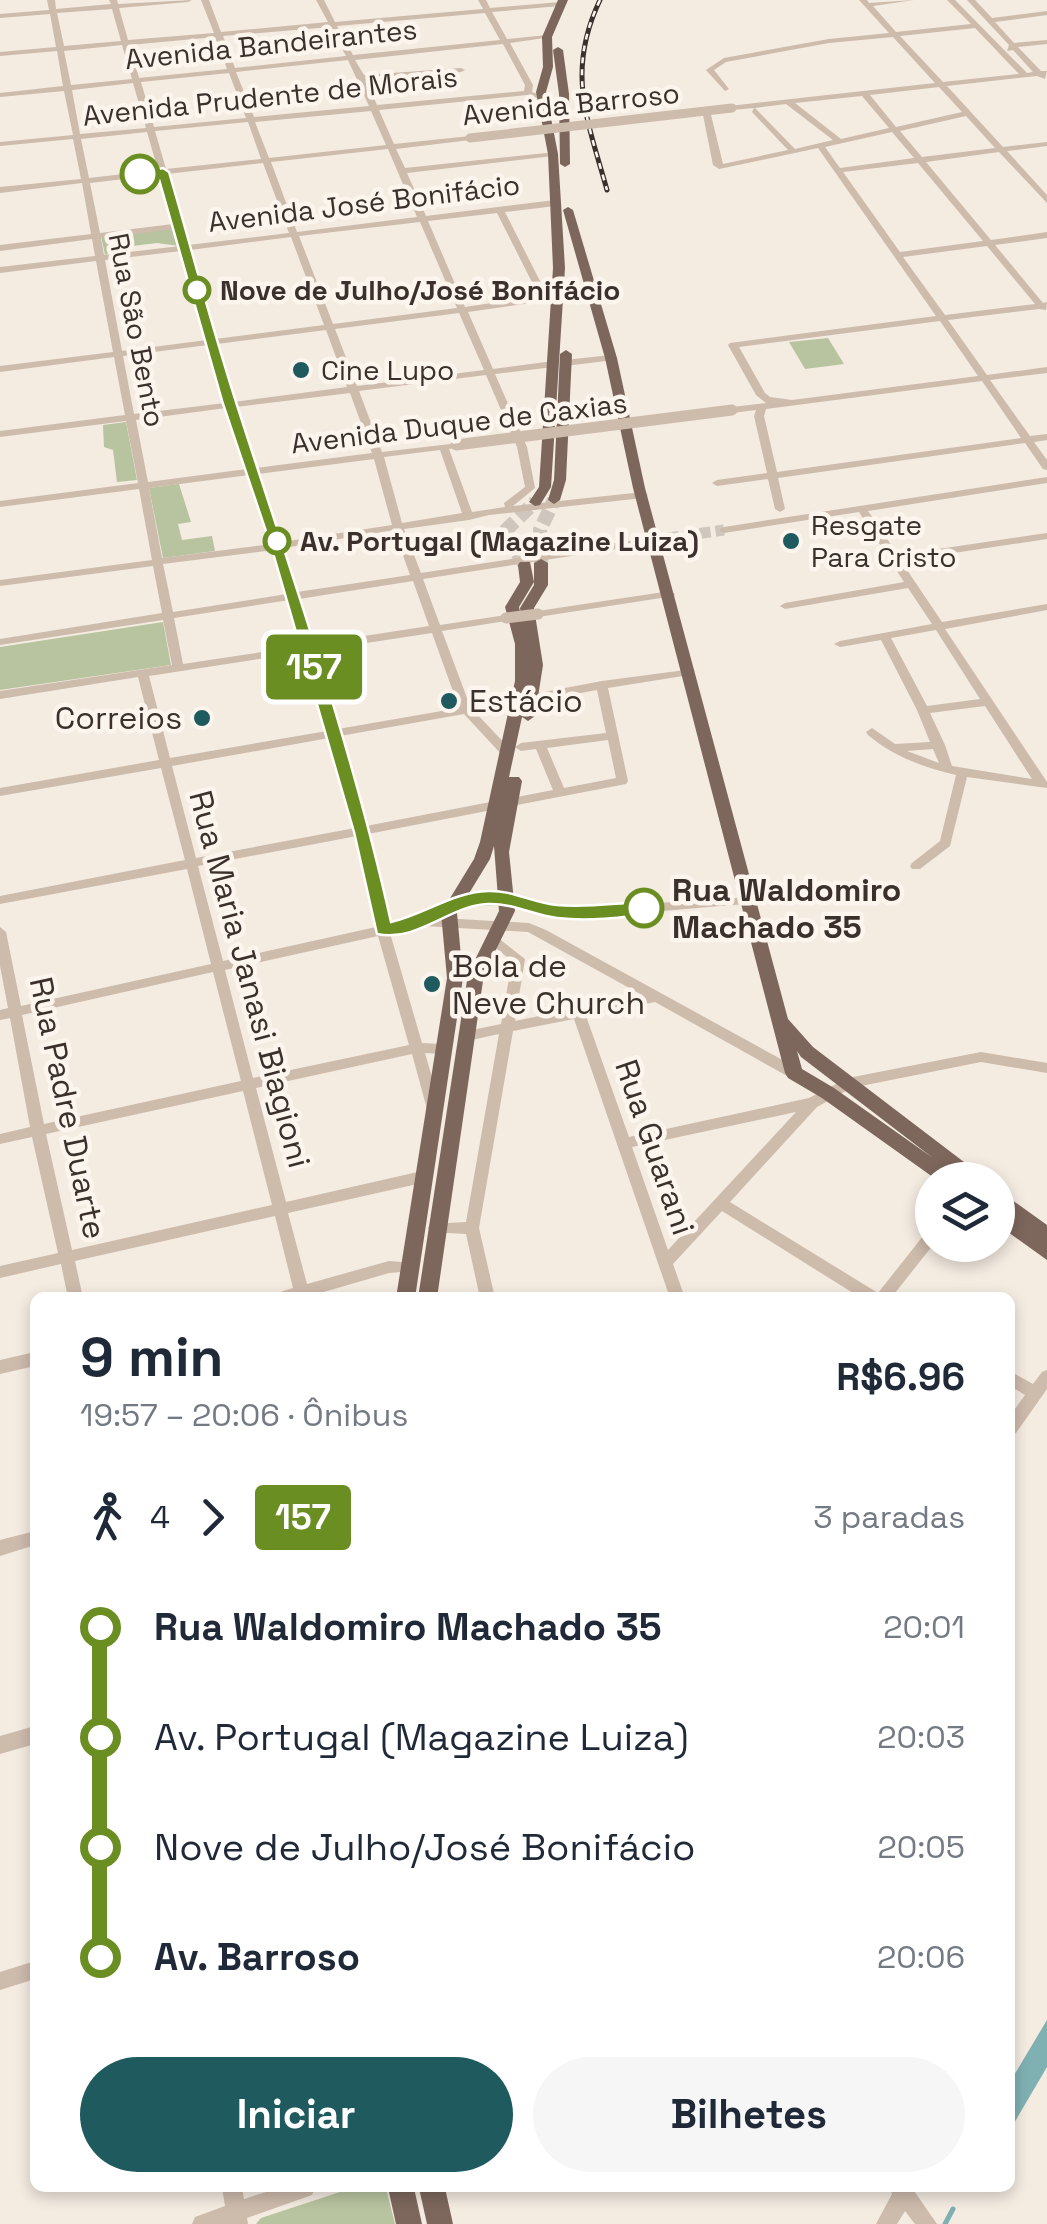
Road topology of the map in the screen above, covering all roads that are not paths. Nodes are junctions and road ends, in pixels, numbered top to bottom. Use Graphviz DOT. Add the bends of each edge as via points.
graph roads {
  1 [pos="51,0"];
  2 [pos="188,0"];
  3 [pos="206,0"];
  4 [pos="320,0"];
  5 [pos="482,0"];
  6 [pos="576,0"];
  7 [pos="910,0"];
  8 [pos="951,0"];
  9 [pos="972,0"];
  10 [pos="562,2"];
  11 [pos="865,2"];
  12 [pos="113,3"];
  13 [pos="487,10"];
  14 [pos="53,12"];
  15 [pos="1047,14"];
  16 [pos="0,16"];
  17 [pos="993,21"];
  18 [pos="332,24"];
  19 [pos="974,24"];
  20 [pos="219,34"];
  21 [pos="892,35"];
  22 [pos="546,37"];
  23 [pos="504,42"];
  24 [pos="1047,42"];
  25 [pos="124,43"];
  26 [pos="1012,46"];
  27 [pos="450,47"];
  28 [pos="997,47"];
  29 [pos="58,48"];
  30 [pos="0,54"];
  31 [pos="351,58"];
  32 [pos="462,70"];
  33 [pos="233,71"];
  34 [pos="1043,73"];
  35 [pos="1025,75"];
  36 [pos="361,78"];
  37 [pos="136,81"];
  38 [pos="468,82"];
  39 [pos="528,82"];
  40 [pos="1047,82"];
  41 [pos="939,85"];
  42 [pos="66,88"];
  43 [pos="725,89"];
  44 [pos="543,92"];
  45 [pos="528,94"];
  46 [pos="563,94"];
  47 [pos="864,94"];
  48 [pos="0,96"];
  49 [pos="788,102"];
  50 [pos="374,108"];
  51 [pos="756,110"];
  52 [pos="965,114"];
  53 [pos="707,116"];
  54 [pos="251,120"];
  55 [pos="894,129"];
  56 [pos="150,130"];
  57 [pos="79,137"];
  58 [pos="838,140"];
  59 [pos="0,144"];
  60 [pos="1047,144"];
  61 [pos="820,145"];
  62 [pos="391,150"];
  63 [pos="999,150"];
  64 [pos="793,151"];
  65 [pos="553,154"];
  66 [pos="269,160"];
  67 [pos="919,160"];
  68 [pos="840,170"];
  69 [pos="403,171"];
  70 [pos="163,172"];
  71 [pos="87,181"];
  72 [pos="0,190"];
  73 [pos="1045,196"];
  74 [pos="555,203"];
  75 [pos="500,210"];
  76 [pos="568,210"];
  77 [pos="424,219"];
  78 [pos="179,226"];
  79 [pos="296,235"];
  80 [pos="1047,236"];
  81 [pos="97,237"];
  82 [pos="988,244"];
  83 [pos="0,248"];
  84 [pos="185,248"];
  85 [pos="900,255"];
  86 [pos="101,258"];
  87 [pos="0,270"];
  88 [pos="558,291"];
  89 [pos="544,298"];
  90 [pos="1045,308"];
  91 [pos="462,310"];
  92 [pos="944,318"];
  93 [pos="330,326"];
  94 [pos="212,342"];
  95 [pos="118,354"];
  96 [pos="611,358"];
  97 [pos="559,363"];
  98 [pos="0,369"];
  99 [pos="1047,370"];
  100 [pos="490,372"];
  101 [pos="984,378"];
  102 [pos="352,389"];
  103 [pos="230,404"];
  104 [pos="761,406"];
  105 [pos="746,408"];
  106 [pos="130,417"];
  107 [pos="0,434"];
  108 [pos="1047,437"];
  109 [pos="1028,440"];
  110 [pos="443,446"];
  111 [pos="378,455"];
  112 [pos="1047,467"];
  113 [pos="254,472"];
  114 [pos="772,476"];
  115 [pos="1047,480"];
  116 [pos="718,483"];
  117 [pos="144,485"];
  118 [pos="638,493"];
  119 [pos="554,500"];
  120 [pos="535,502"];
  121 [pos="0,504"];
  122 [pos="780,509"];
  123 [pos="862,509"];
  124 [pos="489,512"];
  125 [pos="469,517"];
  126 [pos="793,519"];
  127 [pos="756,525"];
  128 [pos="398,527"];
  129 [pos="724,530"];
  130 [pos="1047,536"];
  131 [pos="656,539"];
  132 [pos="278,546"];
  133 [pos="895,559"];
  134 [pos="157,561"];
  135 [pos="533,564"];
  136 [pos="418,576"];
  137 [pos="0,583"];
  138 [pos="911,584"];
  139 [pos="294,598"];
  140 [pos="666,598"];
  141 [pos="785,606"];
  142 [pos="1047,608"];
  143 [pos="168,616"];
  144 [pos="939,626"];
  145 [pos="437,628"];
  146 [pos="884,636"];
  147 [pos="0,642"];
  148 [pos="840,644"];
  149 [pos="309,650"];
  150 [pos="178,669"];
  151 [pos="689,671"];
  152 [pos="143,674"];
  153 [pos="602,685"];
  154 [pos="0,695"];
  155 [pos="525,699"];
  156 [pos="988,702"];
  157 [pos="466,710"];
  158 [pos="923,710"];
  159 [pos="872,732"];
  160 [pos="332,734"];
  161 [pos="611,736"];
  162 [pos="938,745"];
  163 [pos="540,746"];
  164 [pos="894,748"];
  165 [pos="514,750"];
  166 [pos="165,763"];
  167 [pos="946,767"];
  168 [pos="963,771"];
  169 [pos="1045,785"];
  170 [pos="0,792"];
  171 [pos="560,792"];
  172 [pos="502,804"];
  173 [pos="362,832"];
  174 [pos="192,863"];
  175 [pos="916,866"];
  176 [pos="508,898"];
  177 [pos="0,900"];
  178 [pos="746,900"];
  179 [pos="452,904"];
  180 [pos="424,921"];
  181 [pos="450,924"];
  182 [pos="384,930"];
  183 [pos="0,932"];
  184 [pos="498,933"];
  185 [pos="216,966"];
  186 [pos="658,996"];
  187 [pos="8,1013"];
  188 [pos="579,1014"];
  189 [pos="780,1016"];
  190 [pos="506,1029"];
  191 [pos="466,1036"];
  192 [pos="417,1048"];
  193 [pos="442,1050"];
  194 [pos="462,1064"];
  195 [pos="1047,1068"];
  196 [pos="794,1073"];
  197 [pos="848,1084"];
  198 [pos="250,1086"];
  199 [pos="820,1098"];
  200 [pos="434,1110"];
  201 [pos="38,1131"];
  202 [pos="0,1139"];
  203 [pos="625,1142"];
  204 [pos="922,1162"];
  205 [pos="951,1162"];
  206 [pos="422,1176"];
  207 [pos="720,1203"];
  208 [pos="281,1208"];
  209 [pos="1015,1210"];
  210 [pos="435,1228"];
  211 [pos="472,1228"];
  212 [pos="1015,1228"];
  213 [pos="1047,1235"];
  214 [pos="1047,1252"];
  215 [pos="915,1256"];
  216 [pos="69,1257"];
  217 [pos="666,1262"];
  218 [pos="409,1267"];
  219 [pos="0,1272"];
  220 [pos="75,1292"];
  221 [pos="301,1292"];
  222 [pos="311,1292"];
  223 [pos="406,1292"];
  224 [pos="428,1292"];
  225 [pos="487,1292"];
  226 [pos="677,1292"];
  227 [pos="864,1292"];
  228 [pos="887,1292"];
  229 [pos="30,1360"];
  230 [pos="0,1367"];
  231 [pos="1047,1377"];
  232 [pos="1015,1381"];
  233 [pos="1035,1393"];
  234 [pos="1015,1421"];
  235 [pos="30,1539"];
  236 [pos="0,1548"];
  237 [pos="30,1737"];
  238 [pos="0,1746"];
  239 [pos="30,1972"];
  240 [pos="0,1981"];
  241 [pos="233,2192"];
  242 [pos="296,2192"];
  243 [pos="402,2192"];
  244 [pos="433,2192"];
  245 [pos="901,2192"];
  246 [pos="903,2192"];
  247 [pos="237,2218"];
  248 [pos="922,2218"];
  249 [pos="202,2224"];
  250 [pos="410,2224"];
  251 [pos="440,2224"];
  252 [pos="886,2224"];
  1 -- 14 [label="street, Rua São Bento"];
  2 -- 12 [label="street"];
  3 -- 20 [label="street"];
  4 -- 18 [label="street"];
  5 -- 13 [label="street"];
  6 -- 46 [label="main road" via="558,30"];
  7 -- 11 [label="street"];
  8 -- 19 [label="street"];
  9 -- 17 [label="street"];
  10 -- 13 [label="street"];
  10 -- 22 [label="main road"];
  11 -- 21 [label="street"];
  12 -- 14 [label="street"];
  12 -- 25 [label="street"];
  13 -- 18 [label="street"];
  13 -- 23 [label="street"];
  14 -- 16 [label="street"];
  14 -- 29 [label="street, Rua São Bento"];
  15 -- 17 [label="street"];
  17 -- 19 [label="street"];
  17 -- 19 [label="street"];
  17 -- 26 [label="street"];
  18 -- 20 [label="street"];
  18 -- 31 [label="street"];
  19 -- 21 [label="street"];
  19 -- 28 [label="street"];
  20 -- 25 [label="street"];
  20 -- 33 [label="street"];
  21 -- 41 [label="street"];
  21 -- 43 [label="street" via="724,60 710,70"];
  22 -- 23 [label="street, Avenida Bandeirantes"];
  22 -- 44 [label="main road"];
  23 -- 27 [label="street, Avenida Bandeirantes"];
  23 -- 39 [label="street"];
  24 -- 26 [label="street"];
  25 -- 29 [label="street"];
  25 -- 37 [label="street"];
  26 -- 28 [label="street"];
  26 -- 34 [label="street"];
  27 -- 31 [label="street, Avenida Bandeirantes"];
  27 -- 32 [label="street"];
  28 -- 35 [label="street"];
  29 -- 30 [label="street"];
  29 -- 42 [label="street, Rua São Bento"];
  31 -- 33 [label="street, Avenida Bandeirantes"];
  31 -- 36 [label="street"];
  32 -- 36 [label="street"];
  32 -- 38 [label="street"];
  33 -- 37 [label="street, Avenida Bandeirantes"];
  33 -- 54 [label="street"];
  34 -- 35 [label="street, Avenida Barroso"];
  34 -- 40 [label="street"];
  35 -- 41 [label="street, Avenida Barroso"];
  36 -- 50 [label="street"];
  37 -- 42 [label="street, Avenida Bandeirantes"];
  37 -- 56 [label="street"];
  39 -- 44 [label="street"];
  39 -- 45 [label="street"];
  41 -- 47 [label="street, Avenida Barroso"];
  41 -- 52 [label="street"];
  42 -- 48 [label="street, Avenida Bandeirantes"];
  42 -- 57 [label="street, Rua São Bento"];
  44 -- 45 [label="street, Avenida Prudente de Morais"];
  44 -- 46 [label="main road"];
  44 -- 65 [label="main road"];
  45 -- 50 [label="street, Avenida Prudente de Morais"];
  46 -- 76 [label="main road"];
  47 -- 49 [label="street, Avenida Barroso"];
  47 -- 55 [label="street"];
  49 -- 58 [label="street"];
  49 -- 62 [label="street, Avenida Barroso, bridge"];
  50 -- 54 [label="street, Avenida Prudente de Morais"];
  50 -- 62 [label="street"];
  51 -- 64 [label="street"];
  52 -- 55 [label="street"];
  52 -- 63 [label="street"];
  53 -- 64 [label="street" via="717,165"];
  54 -- 56 [label="street, Avenida Prudente de Morais"];
  54 -- 66 [label="street"];
  55 -- 58 [label="street"];
  55 -- 67 [label="street"];
  56 -- 57 [label="street, Avenida Prudente de Morais"];
  56 -- 70 [label="street"];
  57 -- 59 [label="street, Avenida Prudente de Morais"];
  57 -- 71 [label="street, Rua São Bento"];
  58 -- 61 [label="street"];
  60 -- 63 [label="street"];
  61 -- 64 [label="street"];
  61 -- 68 [label="street"];
  62 -- 66 [label="street, Avenida Barroso"];
  62 -- 69 [label="street"];
  63 -- 67 [label="street"];
  63 -- 73 [label="street"];
  65 -- 69 [label="street"];
  65 -- 74 [label="main road"];
  66 -- 70 [label="street, Avenida Barroso"];
  66 -- 79 [label="street"];
  67 -- 68 [label="street"];
  67 -- 82 [label="street"];
  68 -- 85 [label="street"];
  69 -- 77 [label="street"];
  70 -- 71 [label="street, Avenida Barroso"];
  70 -- 78 [label="street"];
  71 -- 72 [label="street, Avenida Barroso"];
  71 -- 81 [label="street, Rua São Bento"];
  74 -- 75 [label="street, Avenida José Bonifácio"];
  74 -- 88 [label="main road"];
  75 -- 77 [label="street, Avenida José Bonifácio"];
  75 -- 89 [label="street"];
  76 -- 96 [label="main road"];
  76 -- 97 [label="main road" via="570,281"];
  77 -- 79 [label="street, Avenida José Bonifácio"];
  77 -- 91 [label="street"];
  78 -- 81 [label="street"];
  78 -- 84 [label="street"];
  79 -- 84 [label="street, Avenida José Bonifácio"];
  79 -- 93 [label="street"];
  80 -- 82 [label="street"];
  81 -- 83 [label="street"];
  81 -- 86 [label="street, Rua São Bento"];
  82 -- 85 [label="street"];
  82 -- 90 [label="street"];
  84 -- 86 [label="street, Avenida José Bonifácio"];
  84 -- 94 [label="street"];
  85 -- 92 [label="street"];
  86 -- 87 [label="street, Avenida José Bonifácio"];
  86 -- 95 [label="street, Rua São Bento"];
  88 -- 89 [label="street"];
  88 -- 97 [label="main road"];
  89 -- 91 [label="street"];
  90 -- 92 [label="street"];
  91 -- 93 [label="street"];
  91 -- 100 [label="street"];
  92 -- 101 [label="street"];
  92 -- 104 [label="street" via="733,346"];
  93 -- 94 [label="street"];
  93 -- 102 [label="street"];
  94 -- 95 [label="street"];
  94 -- 103 [label="street"];
  95 -- 98 [label="street"];
  95 -- 106 [label="street, Rua São Bento"];
  96 -- 97 [label="street"];
  96 -- 118 [label="main road"];
  97 -- 100 [label="street"];
  97 -- 119 [label="main road" via="560,480"];
  97 -- 120 [label="main road" via="546,487"];
  99 -- 101 [label="street"];
  100 -- 102 [label="street"];
  100 -- 124 [label="street" via="528,464 530,488"];
  101 -- 104 [label="street"];
  101 -- 109 [label="street"];
  102 -- 103 [label="street"];
  102 -- 111 [label="street"];
  103 -- 106 [label="street"];
  103 -- 113 [label="street"];
  104 -- 105 [label="street"];
  104 -- 105 [label="street"];
  104 -- 114 [label="street"];
  105 -- 110 [label="street, Avenida Duque de Caxias, bridge"];
  106 -- 107 [label="street"];
  106 -- 117 [label="street, Rua São Bento"];
  108 -- 109 [label="street"];
  109 -- 112 [label="street"];
  109 -- 114 [label="street"];
  110 -- 111 [label="street, Avenida Duque de Caxias"];
  110 -- 125 [label="street"];
  111 -- 113 [label="street, Avenida Duque de Caxias"];
  111 -- 128 [label="street"];
  113 -- 117 [label="street, Avenida Duque de Caxias"];
  113 -- 132 [label="street"];
  114 -- 116 [label="street"];
  114 -- 122 [label="street"];
  115 -- 123 [label="street"];
  117 -- 121 [label="street, Avenida Duque de Caxias"];
  117 -- 134 [label="street, Rua São Bento"];
  118 -- 124 [label="street"];
  118 -- 131 [label="main road"];
  122 -- 126 [label="street"];
  122 -- 127 [label="street"];
  123 -- 126 [label="street"];
  123 -- 133 [label="street"];
  124 -- 125 [label="street"];
  125 -- 128 [label="street"];
  126 -- 127 [label="street"];
  127 -- 129 [label="street"];
  128 -- 132 [label="street"];
  128 -- 136 [label="street"];
  130 -- 133 [label="street"];
  131 -- 136 [label="street"];
  131 -- 140 [label="main road"];
  132 -- 134 [label="street"];
  132 -- 139 [label="street"];
  133 -- 138 [label="street"];
  134 -- 137 [label="street"];
  134 -- 143 [label="street, Rua São Bento"];
  135 -- 155 [label="main road" via="512,607"];
  136 -- 139 [label="street"];
  136 -- 145 [label="street"];
  138 -- 141 [label="street"];
  138 -- 144 [label="street"];
  139 -- 143 [label="street"];
  139 -- 149 [label="street"];
  140 -- 145 [label="street, bridge"];
  140 -- 151 [label="main road"];
  142 -- 144 [label="street"];
  143 -- 147 [label="street"];
  143 -- 150 [label="street, Rua São Bento"];
  144 -- 146 [label="street"];
  144 -- 156 [label="street"];
  145 -- 149 [label="street"];
  145 -- 157 [label="street"];
  146 -- 148 [label="street"];
  146 -- 158 [label="street"];
  149 -- 150 [label="street"];
  149 -- 160 [label="street"];
  150 -- 152 [label="street"];
  151 -- 153 [label="street"];
  151 -- 178 [label="main road"];
  152 -- 154 [label="street"];
  152 -- 166 [label="street, Rua Maria Janasi Biagioni"];
  153 -- 155 [label="street"];
  153 -- 161 [label="street"];
  155 -- 157 [label="street"];
  155 -- 165 [label="main road"];
  156 -- 158 [label="street"];
  156 -- 169 [label="street"];
  157 -- 160 [label="street"];
  157 -- 165 [label="street"];
  158 -- 162 [label="street"];
  159 -- 164 [label="street"];
  160 -- 166 [label="street"];
  160 -- 173 [label="street"];
  161 -- 163 [label="street"];
  161 -- 171 [label="street" via="622,781"];
  162 -- 164 [label="street"];
  162 -- 167 [label="street"];
  163 -- 165 [label="street"];
  163 -- 171 [label="street"];
  164 -- 167 [label="street"];
  165 -- 172 [label="main road"];
  166 -- 170 [label="street"];
  166 -- 174 [label="street, Rua Maria Janasi Biagioni"];
  167 -- 168 [label="street"];
  168 -- 169 [label="street"];
  168 -- 175 [label="street" via="946,842"];
  171 -- 172 [label="street"];
  172 -- 173 [label="street"];
  172 -- 176 [label="main road"];
  172 -- 179 [label="main road" via="482,859"];
  173 -- 174 [label="street"];
  173 -- 182 [label="street"];
  174 -- 177 [label="street"];
  174 -- 185 [label="street, Rua Maria Janasi Biagioni"];
  176 -- 178 [label="street" via="558,912"];
  176 -- 179 [label="street"];
  176 -- 184 [label="main road"];
  178 -- 189 [label="main road"];
  179 -- 180 [label="street"];
  179 -- 181 [label="main road"];
  180 -- 181 [label="street"];
  180 -- 182 [label="street"];
  181 -- 184 [label="street"];
  181 -- 193 [label="main road" via="455,978"];
  182 -- 185 [label="street"];
  182 -- 192 [label="street"];
  183 -- 187 [label="street, Rua Padre Duarte"];
  184 -- 186 [label="street" via="542,933"];
  184 -- 190 [label="street" via="519,959"];
  184 -- 191 [label="main road" via="476,974"];
  185 -- 187 [label="street"];
  185 -- 198 [label="street, Rua Maria Janasi Biagioni"];
  186 -- 188 [label="street"];
  186 -- 196 [label="street"];
  187 -- 201 [label="street, Rua Padre Duarte"];
  188 -- 190 [label="street"];
  188 -- 203 [label="street, Rua Guarani"];
  189 -- 196 [label="main road"];
  189 -- 197 [label="main road" via="807,1052"];
  190 -- 191 [label="street"];
  190 -- 211 [label="street"];
  191 -- 194 [label="main road"];
  192 -- 193 [label="street"];
  192 -- 198 [label="street"];
  192 -- 200 [label="street"];
  193 -- 194 [label="main road"];
  193 -- 200 [label="main road"];
  194 -- 210 [label="main road"];
  195 -- 197 [label="street" via="981,1057"];
  196 -- 199 [label="main road"];
  197 -- 199 [label="street"];
  197 -- 205 [label="main road"];
  198 -- 201 [label="street"];
  198 -- 208 [label="street, Rua Maria Janasi Biagioni"];
  199 -- 203 [label="street"];
  199 -- 204 [label="main road"];
  199 -- 207 [label="street"];
  200 -- 206 [label="main road"];
  201 -- 202 [label="street"];
  201 -- 216 [label="street, Rua Padre Duarte"];
  203 -- 217 [label="street, Rua Guarani"];
  206 -- 208 [label="street"];
  206 -- 218 [label="main road"];
  207 -- 217 [label="street"];
  207 -- 227 [label="street"];
  208 -- 216 [label="street"];
  208 -- 221 [label="street, Rua Maria Janasi Biagioni"];
  209 -- 213 [label="main road"];
  210 -- 211 [label="street"];
  210 -- 224 [label="main road"];
  211 -- 225 [label="street"];
  212 -- 214 [label="main road"];
  215 -- 228 [label="street"];
  216 -- 219 [label="street"];
  216 -- 220 [label="street, Rua Padre Duarte"];
  217 -- 226 [label="street, Rua Guarani"];
  218 -- 222 [label="street" via="390,1266"];
  218 -- 223 [label="main road"];
  229 -- 230 [label="street"];
  231 -- 233 [label="street"];
  232 -- 233 [label="street"];
  233 -- 234 [label="street"];
  235 -- 236 [label="street"];
  237 -- 238 [label="street"];
  239 -- 240 [label="street"];
  241 -- 247 [label="street"];
  242 -- 247 [label="street"];
  243 -- 250 [label="main road"];
  244 -- 251 [label="main road"];
  245 -- 252 [label="street"];
  246 -- 248 [label="street"];
  247 -- 249 [label="street"];
}
